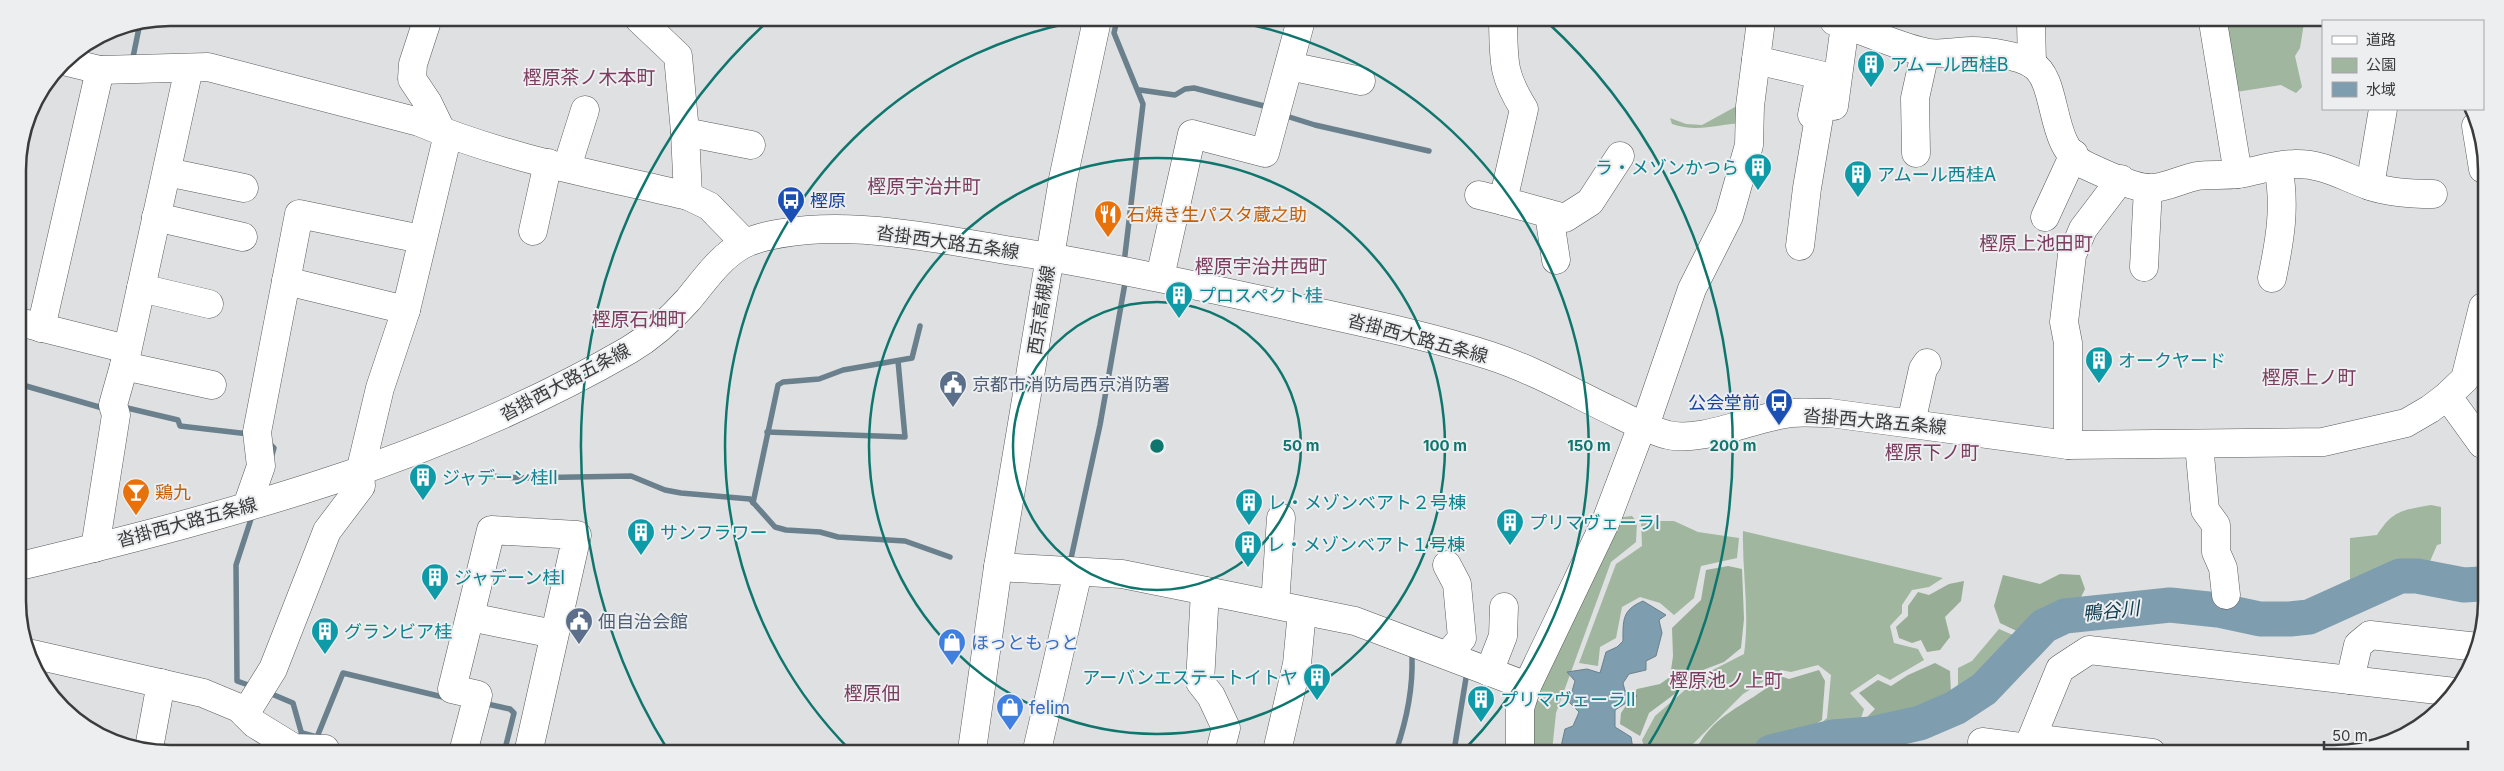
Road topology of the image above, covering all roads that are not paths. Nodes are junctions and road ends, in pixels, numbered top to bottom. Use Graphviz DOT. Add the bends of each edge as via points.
graph roads {
  1 [pos="426,26"];
  2 [pos="646,26"];
  3 [pos="1096,26"];
  4 [pos="1299,26"];
  5 [pos="1503,26"];
  6 [pos="1760,26"];
  7 [pos="1840,26"];
  8 [pos="1848,26"];
  9 [pos="2031,26"];
  10 [pos="2214,26"];
  11 [pos="1925,53"];
  12 [pos="1756,60"];
  13 [pos="73,64"];
  14 [pos="2032,64"];
  15 [pos="1289,66"];
  16 [pos="190,68"];
  17 [pos="100,70"];
  18 [pos="1361,81"];
  19 [pos="1833,108"];
  20 [pos="586,110"];
  21 [pos="2383,110"];
  22 [pos="685,132"];
  23 [pos="445,133"];
  24 [pos="751,145"];
  25 [pos="1916,152"];
  26 [pos="2074,154"];
  27 [pos="1620,156"];
  28 [pos="557,165"];
  29 [pos="2278,166"];
  30 [pos="167,172"];
  31 [pos="2238,174"];
  32 [pos="2120,179"];
  33 [pos="2370,186"];
  34 [pos="244,188"];
  35 [pos="2148,188"];
  36 [pos="2433,194"];
  37 [pos="688,196"];
  38 [pos="1548,214"];
  39 [pos="2045,217"];
  40 [pos="156,218"];
  41 [pos="533,231"];
  42 [pos="243,237"];
  43 [pos="421,240"];
  44 [pos="745,243"];
  45 [pos="1800,246"];
  46 [pos="1050,257"];
  47 [pos="1556,260"];
  48 [pos="2144,267"];
  49 [pos="1160,277"];
  50 [pos="2272,278"];
  51 [pos="286,281"];
  52 [pos="141,288"];
  53 [pos="209,304"];
  54 [pos="406,310"];
  55 [pos="30,325"];
  56 [pos="2478,328"];
  57 [pos="126,357"];
  58 [pos="1927,363"];
  59 [pos="212,385"];
  60 [pos="2464,386"];
  61 [pos="1911,423"];
  62 [pos="1642,426"];
  63 [pos="2478,438"];
  64 [pos="2199,444"];
  65 [pos="2068,445"];
  66 [pos="360,472"];
  67 [pos="247,506"];
  68 [pos="1281,518"];
  69 [pos="95,548"];
  70 [pos="26,565"];
  71 [pos="1447,565"];
  72 [pos="998,567"];
  73 [pos="1078,572"];
  74 [pos="1205,591"];
  75 [pos="2226,595"];
  76 [pos="1275,604"];
  77 [pos="1504,607"];
  78 [pos="1302,611"];
  79 [pos="470,617"];
  80 [pos="554,634"];
  81 [pos="2470,646"];
  82 [pos="37,655"];
  83 [pos="1448,655"];
  84 [pos="1489,672"];
  85 [pos="2350,680"];
  86 [pos="161,683"];
  87 [pos="1527,686"];
  88 [pos="2446,691"];
  89 [pos="255,698"];
  90 [pos="1982,742"];
  91 [pos="149,744"];
  92 [pos="1278,744"];
  93 [pos="1520,744"];
  94 [pos="2007,744"];
  95 [pos="2030,744"];
  96 [pos="289,745"];
  97 [pos="465,745"];
  98 [pos="529,745"];
  99 [pos="973,745"];
  100 [pos="1039,745"];
  101 [pos="1222,745"];
  1 -- 23 [label="street" via="412,79"];
  2 -- 22 [label="street" via="678,56"];
  3 -- 46 [label="street, 西京高槻線"];
  4 -- 15 [label="street"];
  5 -- 38 [label="street" via="1505,70 1511,89 1524,109 1491,198"];
  6 -- 12 [label="street"];
  7 -- 19 [label="street"];
  8 -- 11 [label="street"];
  9 -- 14 [label="street"];
  10 -- 31 [label="street"];
  11 -- 14 [label="street" via="1974,51 2004,55"];
  11 -- 25 [label="street" via="1915,98"];
  12 -- 45 [label="street" via="1820,75 1812,115 1819,117"];
  12 -- 62 [label="street" via="1749,145 1729,216 1692,289 1648,417"];
  13 -- 17 [label="street"];
  14 -- 26 [label="street" via="2042,75 2056,124"];
  15 -- 18 [label="street"];
  15 -- 49 [label="street" via="1265,153 1192,134"];
  16 -- 17 [label="street"];
  16 -- 23 [label="street" via="208,67 419,122"];
  16 -- 30 [label="street"];
  17 -- 55 [label="street"];
  20 -- 28 [label="street"];
  21 -- 33 [label="street"];
  22 -- 24 [label="street"];
  22 -- 37 [label="street"];
  23 -- 28 [label="street"];
  23 -- 43 [label="street"];
  26 -- 32 [label="street" via="2083,164"];
  26 -- 39 [label="street"];
  27 -- 38 [label="street" via="1590,202 1564,218"];
  28 -- 37 [label="street"];
  28 -- 41 [label="street"];
  29 -- 31 [label="street"];
  29 -- 33 [label="street" via="2316,165"];
  29 -- 50 [label="street" via="2282,187 2282,229"];
  30 -- 34 [label="street"];
  30 -- 40 [label="street"];
  31 -- 35 [label="street" via="2196,176"];
  32 -- 35 [label="street"];
  32 -- 65 [label="street" via="2083,229 2072,255 2064,322 2068,343"];
  33 -- 36 [label="street" via="2412,194"];
  35 -- 48 [label="street"];
  37 -- 44 [label="street" via="709,206"];
  38 -- 47 [label="street"];
  40 -- 42 [label="street"];
  40 -- 52 [label="street"];
  43 -- 51 [label="street" via="299,214"];
  43 -- 54 [label="street"];
  44 -- 46 [label="street, 沓掛西大路五条線" via="775,234 856,230 901,233"];
  44 -- 66 [label="street, 沓掛西大路五条線" via="705,278 667,321 635,346 548,394 470,430"];
  46 -- 49 [label="street, 沓掛西大路五条線"];
  46 -- 72 [label="street, 西京高槻線"];
  49 -- 62 [label="street, 沓掛西大路五条線" via="1375,325 1491,356 1526,369"];
  51 -- 54 [label="street"];
  51 -- 67 [label="street" via="258,436 261,466"];
  52 -- 53 [label="street"];
  52 -- 57 [label="street"];
  54 -- 66 [label="street" via="380,388"];
  55 -- 57 [label="street"];
  56 -- 60 [label="street"];
  57 -- 59 [label="street"];
  57 -- 69 [label="street"];
  58 -- 61 [label="street" via="1923,368"];
  60 -- 63 [label="street" via="2462,415"];
  60 -- 64 [label="street, 沓掛西大路五条線" via="2406,423 2323,442"];
  61 -- 62 [label="street, 沓掛西大路五条線" via="1830,413 1790,413 1697,435 1672,436"];
  61 -- 65 [label="street, 沓掛西大路五条線"];
  62 -- 87 [label="street" via="1606,521"];
  64 -- 65 [label="street, 沓掛西大路五条線"];
  64 -- 75 [label="street" via="2205,510 2216,525 2216,552 2223,568"];
  66 -- 67 [label="street, 沓掛西大路五条線"];
  66 -- 89 [label="street" via="361,486 327,531 272,669"];
  67 -- 69 [label="street, 沓掛西大路五条線"];
  68 -- 76 [label="street"];
  69 -- 70 [label="street, 沓掛西大路五条線"];
  71 -- 83 [label="street" via="1457,584 1462,638"];
  72 -- 73 [label="street"];
  72 -- 99 [label="street, 西京高槻線"];
  73 -- 74 [label="street" via="1122,574"];
  73 -- 100 [label="street"];
  74 -- 76 [label="street"];
  74 -- 101 [label="street" via="1200,682 1211,696 1226,728"];
  76 -- 78 [label="street"];
  77 -- 84 [label="street" via="1502,636"];
  78 -- 83 [label="street" via="1355,621"];
  78 -- 92 [label="street" via="1297,664"];
  79 -- 80 [label="street"];
  79 -- 80 [label="street" via="491,530 578,535"];
  79 -- 97 [label="street" via="452,689 478,695"];
  80 -- 98 [label="street"];
  81 -- 85 [label="street" via="2370,636 2358,645"];
  82 -- 86 [label="street"];
  83 -- 84 [label="street"];
  84 -- 87 [label="street"];
  85 -- 88 [label="street"];
  85 -- 95 [label="street" via="2089,650 2060,669"];
  86 -- 89 [label="street" via="203,693 239,708"];
  86 -- 91 [label="street"];
  87 -- 93 [label="street" via="1520,708"];
  89 -- 96 [label="street" via="255,724"];
  90 -- 94 [label="street"];
}
